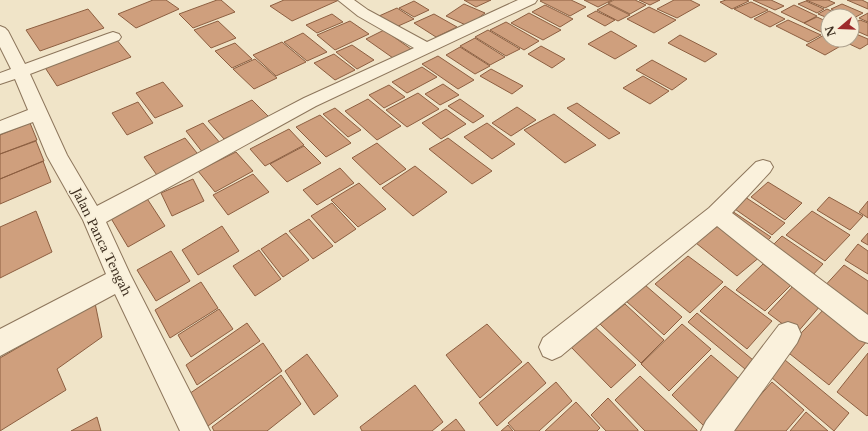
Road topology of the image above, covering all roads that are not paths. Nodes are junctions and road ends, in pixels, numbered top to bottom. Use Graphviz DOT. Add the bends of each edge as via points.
graph roads {
  1 [pos="345,0"];
  2 [pos="530,0"];
  3 [pos="0,31"];
  4 [pos="113,38"];
  5 [pos="426,48"];
  6 [pos="21,72"];
  7 [pos="0,79"];
  8 [pos="39,112"];
  9 [pos="0,128"];
  10 [pos="763,167"];
  11 [pos="716,214"];
  12 [pos="93,218"];
  13 [pos="120,279"];
  14 [pos="868,331"];
  15 [pos="788,334"];
  16 [pos="0,343"];
  17 [pos="552,347"];
  18 [pos="195,431"];
  19 [pos="716,431"];
  1 -- 5 [label="street" via="363,13"];
  2 -- 5 [label="street"];
  3 -- 6 [label="street, Jalan Panca Tengah"];
  4 -- 6 [label="street"];
  5 -- 12 [label="street" via="312,102"];
  6 -- 7 [label="street"];
  6 -- 8 [label="street, Jalan Panca Tengah"];
  8 -- 9 [label="street"];
  8 -- 12 [label="street, Jalan Panca Tengah" via="57,156"];
  10 -- 11 [label="street"];
  11 -- 14 [label="street"];
  11 -- 17 [label="street"];
  12 -- 13 [label="street, Jalan Panca Tengah"];
  13 -- 16 [label="street"];
  13 -- 18 [label="street, Jalan Panca Tengah"];
  15 -- 19 [label="street"];
}
